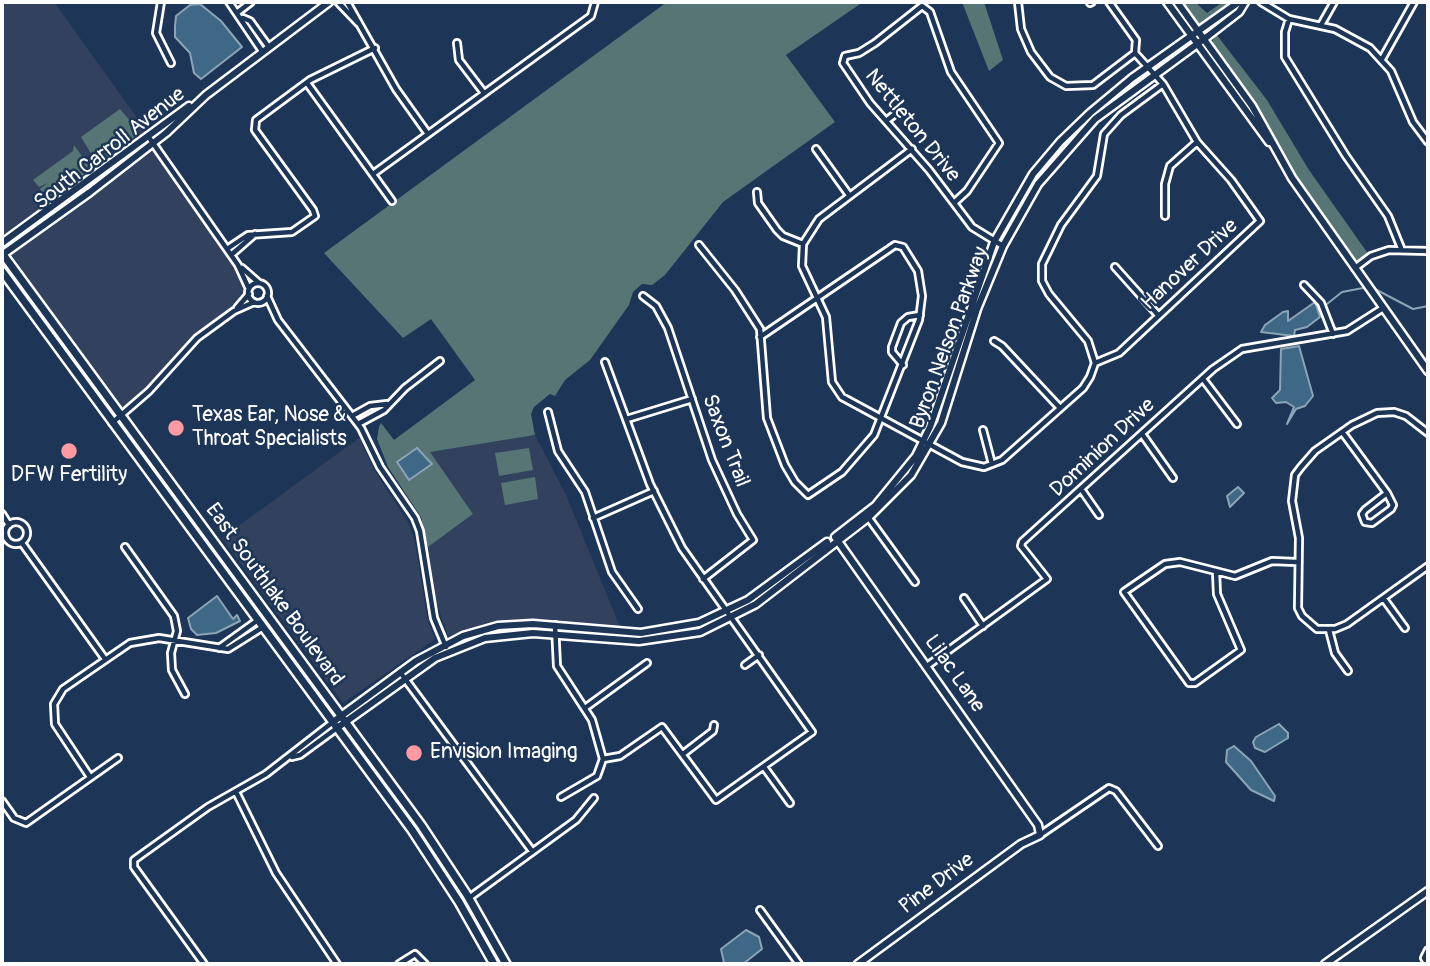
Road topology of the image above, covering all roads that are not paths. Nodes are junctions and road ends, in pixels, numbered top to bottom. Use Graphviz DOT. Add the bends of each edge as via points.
graph roads {
  1 [pos="161,2"];
  2 [pos="229,2"];
  3 [pos="251,2"];
  4 [pos="329,2"];
  5 [pos="338,2"];
  6 [pos="347,2"];
  7 [pos="1018,2"];
  8 [pos="1109,2"];
  9 [pos="1167,2"];
  10 [pos="1177,2"];
  11 [pos="1239,2"];
  12 [pos="1245,2"];
  13 [pos="1261,2"];
  14 [pos="1334,2"];
  15 [pos="1414,2"];
  16 [pos="595,4"];
  17 [pos="238,12"];
  18 [pos="1289,19"];
  19 [pos="359,24"];
  20 [pos="1321,25"];
  21 [pos="1197,30"];
  22 [pos="1191,36"];
  23 [pos="1204,39"];
  24 [pos="457,43"];
  25 [pos="1197,44"];
  26 [pos="375,48"];
  27 [pos="265,49"];
  28 [pos="1135,53"];
  29 [pos="1382,59"];
  30 [pos="171,63"];
  31 [pos="1149,66"];
  32 [pos="1154,73"];
  33 [pos="307,82"];
  34 [pos="1163,84"];
  35 [pos="484,93"];
  36 [pos="895,114"];
  37 [pos="886,121"];
  38 [pos="428,134"];
  39 [pos="150,140"];
  40 [pos="1197,142"];
  41 [pos="1428,142"];
  42 [pos="816,149"];
  43 [pos="912,149"];
  44 [pos="1274,149"];
  45 [pos="119,157"];
  46 [pos="98,172"];
  47 [pos="373,174"];
  48 [pos="103,182"];
  49 [pos="757,192"];
  50 [pos="849,195"];
  51 [pos="82,197"];
  52 [pos="393,201"];
  53 [pos="954,203"];
  54 [pos="1165,216"];
  55 [pos="256,234"];
  56 [pos="994,242"];
  57 [pos="2,243"];
  58 [pos="699,244"];
  59 [pos="803,244"];
  60 [pos="1003,246"];
  61 [pos="1401,248"];
  62 [pos="227,249"];
  63 [pos="1428,251"];
  64 [pos="2,254"];
  65 [pos="231,255"];
  66 [pos="238,265"];
  67 [pos="1115,267"];
  68 [pos="1355,268"];
  69 [pos="2,271"];
  70 [pos="259,283"];
  71 [pos="1304,285"];
  72 [pos="249,291"];
  73 [pos="267,296"];
  74 [pos="643,296"];
  75 [pos="818,298"];
  76 [pos="257,302"];
  77 [pos="1383,307"];
  78 [pos="234,311"];
  79 [pos="920,315"];
  80 [pos="1158,315"];
  81 [pos="278,320"];
  82 [pos="1333,334"];
  83 [pos="760,337"];
  84 [pos="993,341"];
  85 [pos="440,361"];
  86 [pos="605,362"];
  87 [pos="1095,363"];
  88 [pos="903,365"];
  89 [pos="1428,371"];
  90 [pos="1203,379"];
  91 [pos="692,399"];
  92 [pos="387,404"];
  93 [pos="370,406"];
  94 [pos="1060,408"];
  95 [pos="548,412"];
  96 [pos="372,415"];
  97 [pos="352,416"];
  98 [pos="120,417"];
  99 [pos="627,419"];
  100 [pos="881,420"];
  101 [pos="112,423"];
  102 [pos="358,424"];
  103 [pos="1237,424"];
  104 [pos="983,430"];
  105 [pos="1343,433"];
  106 [pos="1428,433"];
  107 [pos="1142,434"];
  108 [pos="927,441"];
  109 [pos="992,464"];
  110 [pos="1173,478"];
  111 [pos="1081,489"];
  112 [pos="654,491"];
  113 [pos="1387,494"];
  114 [pos="2,514"];
  115 [pos="867,515"];
  116 [pos="1099,515"];
  117 [pos="593,518"];
  118 [pos="9,525"];
  119 [pos="836,538"];
  120 [pos="22,543"];
  121 [pos="125,547"];
  122 [pos="1297,562"];
  123 [pos="801,564"];
  124 [pos="1428,566"];
  125 [pos="1216,572"];
  126 [pos="703,579"];
  127 [pos="915,582"];
  128 [pos="964,598"];
  129 [pos="1384,599"];
  130 [pos="638,608"];
  131 [pos="728,611"];
  132 [pos="732,618"];
  133 [pos="260,624"];
  134 [pos="555,625"];
  135 [pos="498,626"];
  136 [pos="983,626"];
  137 [pos="1405,628"];
  138 [pos="1329,630"];
  139 [pos="555,633"];
  140 [pos="499,635"];
  141 [pos="174,640"];
  142 [pos="445,643"];
  143 [pos="219,648"];
  144 [pos="448,651"];
  145 [pos="759,655"];
  146 [pos="105,659"];
  147 [pos="647,663"];
  148 [pos="745,665"];
  149 [pos="927,666"];
  150 [pos="1348,671"];
  151 [pos="400,672"];
  152 [pos="405,679"];
  153 [pos="186,694"];
  154 [pos="585,708"];
  155 [pos="343,719"];
  156 [pos="335,725"];
  157 [pos="715,725"];
  158 [pos="683,754"];
  159 [pos="118,758"];
  160 [pos="603,759"];
  161 [pos="764,767"];
  162 [pos="90,777"];
  163 [pos="236,792"];
  164 [pos="561,797"];
  165 [pos="594,799"];
  166 [pos="2,801"];
  167 [pos="790,803"];
  168 [pos="1040,835"];
  169 [pos="1158,846"];
  170 [pos="533,851"];
  171 [pos="440,870"];
  172 [pos="1428,891"];
  173 [pos="469,898"];
  174 [pos="760,910"];
  175 [pos="1427,951"];
  176 [pos="204,964"];
  177 [pos="337,964"];
  178 [pos="399,964"];
  179 [pos="425,964"];
  180 [pos="494,964"];
  181 [pos="506,964"];
  182 [pos="799,964"];
  183 [pos="858,964"];
  184 [pos="1325,964"];
  185 [pos="1428,964"];
  1 -- 30 [label="street" via="156,33"];
  2 -- 17 [label="street"];
  3 -- 17 [label="street"];
  4 -- 27 [label="street, South Carroll Avenue"];
  5 -- 19 [label="street"];
  6 -- 19 [label="street"];
  7 -- 28 [label="street" via="1021,29 1031,52 1051,77 1066,86 1093,85"];
  8 -- 28 [label="street" via="1136,40"];
  9 -- 22 [label="street"];
  10 -- 21 [label="street"];
  11 -- 21 [label="street, Byron Nelson Parkway"];
  12 -- 23 [label="street, Byron Nelson Parkway"];
  13 -- 18 [label="street"];
  14 -- 20 [label="street"];
  15 -- 29 [label="street"];
  16 -- 35 [label="street" via="591,16"];
  17 -- 27 [label="street" via="250,21"];
  18 -- 20 [label="street"];
  18 -- 61 [label="street" via="1284,32 1285,57 1388,216"];
  19 -- 26 [label="street"];
  20 -- 29 [label="street" via="1359,41"];
  21 -- 22 [label="street, Byron Nelson Parkway"];
  21 -- 23 [label="street"];
  22 -- 25 [label="street"];
  22 -- 31 [label="street, Byron Nelson Parkway"];
  23 -- 25 [label="street, Byron Nelson Parkway"];
  23 -- 44 [label="street" via="1252,106"];
  24 -- 35 [label="street" via="459,60"];
  25 -- 32 [label="street, Byron Nelson Parkway"];
  25 -- 44 [label="street"];
  26 -- 33 [label="street"];
  26 -- 38 [label="street" via="396,89"];
  27 -- 39 [label="street, South Carroll Avenue"];
  28 -- 31 [label="street, Hanover Drive"];
  29 -- 41 [label="street"];
  31 -- 32 [label="street, Hanover Drive"];
  31 -- 56 [label="street, Byron Nelson Parkway" via="1060,142 1033,174"];
  32 -- 34 [label="street, Hanover Drive"];
  32 -- 60 [label="street, Byron Nelson Parkway" via="1096,119 1057,160"];
  33 -- 47 [label="street"];
  33 -- 55 [label="street" via="259,116 254,126 314,216 288,234"];
  34 -- 40 [label="street, Hanover Drive"];
  34 -- 87 [label="street" via="1121,115 1104,134 1097,176 1060,225 1042,264 1046,288 1086,336"];
  35 -- 38 [label="street"];
  36 -- 37 [label="street"];
  37 -- 43 [label="street, Nettleton Drive"];
  37 -- 53 [label="street, Nettleton Drive" via="842,61 875,43 923,5 930,12 951,72 999,143"];
  38 -- 47 [label="street"];
  39 -- 45 [label="street, South Carroll Avenue"];
  39 -- 48 [label="street, South Carroll Avenue"];
  39 -- 62 [label="street"];
  40 -- 54 [label="street" via="1170,166"];
  40 -- 80 [label="street, Hanover Drive" via="1260,221"];
  42 -- 50 [label="street"];
  43 -- 50 [label="street"];
  43 -- 53 [label="street, Nettleton Drive"];
  44 -- 68 [label="street"];
  45 -- 46 [label="street, South Carroll Avenue"];
  45 -- 48 [label="street" via="105,170"];
  46 -- 51 [label="street"];
  46 -- 57 [label="street, South Carroll Avenue"];
  47 -- 52 [label="street"];
  48 -- 51 [label="street, South Carroll Avenue"];
  49 -- 59 [label="street" via="758,203 777,230"];
  50 -- 59 [label="street" via="819,219"];
  51 -- 64 [label="street, South Carroll Avenue"];
  53 -- 56 [label="street, Nettleton Drive" via="972,228"];
  55 -- 62 [label="street"];
  55 -- 65 [label="street"];
  56 -- 60 [label="street, Nettleton Drive"];
  56 -- 108 [label="street, Byron Nelson Parkway"];
  58 -- 83 [label="street" via="755,320"];
  59 -- 75 [label="street" via="802,266"];
  60 -- 108 [label="street, Byron Nelson Parkway" via="977,309 941,423"];
  61 -- 63 [label="street"];
  61 -- 68 [label="street" via="1371,256"];
  62 -- 65 [label="street"];
  64 -- 98 [label="main road, East Southlake Boulevard"];
  65 -- 66 [label="street"];
  66 -- 70 [label="street"];
  66 -- 72 [label="street"];
  67 -- 80 [label="street"];
  68 -- 77 [label="street"];
  69 -- 101 [label="main road, East Southlake Boulevard"];
  70 -- 72 [label="street"];
  70 -- 73 [label="street" via="267,288"];
  71 -- 82 [label="street" via="1321,303"];
  72 -- 76 [label="street"];
  72 -- 78 [label="street"];
  73 -- 76 [label="street"];
  73 -- 81 [label="street"];
  74 -- 91 [label="street, Saxon Trail" via="656,306 668,328"];
  75 -- 79 [label="street" via="897,244 918,271"];
  75 -- 83 [label="street"];
  75 -- 100 [label="street" via="828,328 832,382 848,402"];
  76 -- 78 [label="street"];
  76 -- 81 [label="street"];
  77 -- 82 [label="street, Dominion Drive" via="1357,326"];
  77 -- 89 [label="street"];
  78 -- 98 [label="street" via="197,338"];
  79 -- 88 [label="street"];
  79 -- 88 [label="street" via="905,319 897,334 892,352"];
  80 -- 87 [label="street, Hanover Drive" via="1119,353"];
  81 -- 97 [label="street"];
  82 -- 90 [label="street, Dominion Drive" via="1242,349"];
  83 -- 100 [label="street" via="767,418 785,465 808,495 856,458"];
  84 -- 94 [label="street"];
  85 -- 92 [label="street"];
  86 -- 99 [label="street"];
  87 -- 94 [label="street" via="1083,388"];
  88 -- 100 [label="street"];
  90 -- 103 [label="street"];
  90 -- 107 [label="street, Dominion Drive"];
  91 -- 99 [label="street"];
  91 -- 126 [label="street, Saxon Trail" via="712,460 754,540"];
  92 -- 93 [label="street"];
  92 -- 96 [label="street"];
  93 -- 96 [label="street"];
  93 -- 97 [label="street"];
  94 -- 109 [label="street"];
  95 -- 117 [label="street" via="558,451 580,482"];
  96 -- 102 [label="street"];
  97 -- 102 [label="street"];
  98 -- 101 [label="street"];
  98 -- 155 [label="main road, East Southlake Boulevard"];
  99 -- 112 [label="street"];
  100 -- 108 [label="street"];
  101 -- 133 [label="main road, East Southlake Boulevard"];
  102 -- 142 [label="street" via="417,525 434,618"];
  104 -- 109 [label="street"];
  105 -- 106 [label="street" via="1371,415 1388,412 1411,418"];
  105 -- 113 [label="street"];
  105 -- 122 [label="street" via="1315,451 1295,475 1292,502 1299,538"];
  107 -- 110 [label="street"];
  107 -- 111 [label="street, Dominion Drive"];
  108 -- 109 [label="street" via="962,462 984,467"];
  108 -- 115 [label="street, Byron Nelson Parkway" via="911,475"];
  111 -- 116 [label="street"];
  111 -- 136 [label="street, Dominion Drive" via="1021,544 1047,579"];
  112 -- 117 [label="street"];
  112 -- 126 [label="street"];
  113 -- 113 [label="street" via="1391,509 1372,523 1365,522 1365,510"];
  114 -- 118 [label="street"];
  115 -- 119 [label="street, Byron Nelson Parkway"];
  115 -- 127 [label="street"];
  117 -- 130 [label="street" via="612,572"];
  118 -- 120 [label="street" via="6,538"];
  118 -- 120 [label="street" via="26,527"];
  119 -- 123 [label="street, Byron Nelson Parkway"];
  119 -- 149 [label="street, Lilac Lane"];
  120 -- 146 [label="street"];
  121 -- 141 [label="street" via="174,616"];
  122 -- 125 [label="street" via="1272,561 1235,576"];
  122 -- 138 [label="street" via="1298,608 1309,624"];
  123 -- 131 [label="street, Byron Nelson Parkway"];
  123 -- 132 [label="street, Byron Nelson Parkway" via="756,604"];
  124 -- 129 [label="street"];
  125 -- 125 [label="street" via="1217,594 1241,650 1189,683 1124,592 1165,564 1180,562"];
  126 -- 131 [label="street"];
  128 -- 136 [label="street"];
  129 -- 137 [label="street"];
  129 -- 138 [label="street" via="1347,624"];
  131 -- 132 [label="street"];
  131 -- 134 [label="street, Byron Nelson Parkway" via="674,629 641,633"];
  132 -- 139 [label="street, Byron Nelson Parkway" via="700,632 654,640"];
  132 -- 145 [label="street"];
  133 -- 143 [label="street"];
  133 -- 143 [label="street" via="235,646"];
  133 -- 156 [label="main road, East Southlake Boulevard"];
  134 -- 135 [label="street, Byron Nelson Parkway"];
  134 -- 139 [label="street"];
  135 -- 140 [label="street"];
  135 -- 142 [label="street, Byron Nelson Parkway"];
  136 -- 149 [label="street, Dominion Drive"];
  138 -- 150 [label="street" via="1335,653"];
  139 -- 140 [label="street, Byron Nelson Parkway"];
  139 -- 154 [label="street" via="557,666"];
  140 -- 144 [label="street, Byron Nelson Parkway"];
  141 -- 143 [label="street"];
  141 -- 146 [label="street" via="130,642"];
  141 -- 153 [label="street" via="172,670"];
  142 -- 144 [label="street"];
  142 -- 151 [label="street, Byron Nelson Parkway"];
  144 -- 152 [label="street, Byron Nelson Parkway"];
  145 -- 148 [label="street"];
  145 -- 161 [label="street" via="812,732"];
  146 -- 162 [label="street" via="63,689 54,704 57,729"];
  147 -- 154 [label="street"];
  149 -- 168 [label="street, Lilac Lane" via="1038,825"];
  151 -- 152 [label="street"];
  151 -- 155 [label="street, Byron Nelson Parkway"];
  152 -- 155 [label="street, Byron Nelson Parkway"];
  152 -- 170 [label="street"];
  154 -- 160 [label="street" via="597,728"];
  155 -- 156 [label="street, Byron Nelson Parkway"];
  155 -- 173 [label="main road, East Southlake Boulevard"];
  156 -- 163 [label="street"];
  156 -- 171 [label="main road, East Southlake Boulevard"];
  157 -- 158 [label="street"];
  158 -- 160 [label="street" via="662,727 620,756"];
  158 -- 161 [label="street" via="716,800"];
  159 -- 162 [label="street"];
  160 -- 164 [label="street" via="597,776"];
  161 -- 167 [label="street"];
  162 -- 166 [label="street" via="31,821 21,823"];
  163 -- 176 [label="street" via="132,862"];
  163 -- 177 [label="street" via="276,873"];
  165 -- 170 [label="street" via="576,820"];
  168 -- 169 [label="street" via="1106,788 1116,791"];
  168 -- 183 [label="street, Pine Drive" via="1021,844"];
  170 -- 173 [label="street"];
  171 -- 173 [label="main road" via="459,894"];
  171 -- 180 [label="main road, East Southlake Boulevard"];
  172 -- 184 [label="street"];
  173 -- 181 [label="main road, East Southlake Boulevard"];
  174 -- 182 [label="street"];
  175 -- 185 [label="street" via="1424,958"];
  178 -- 179 [label="street" via="415,954"];
}
